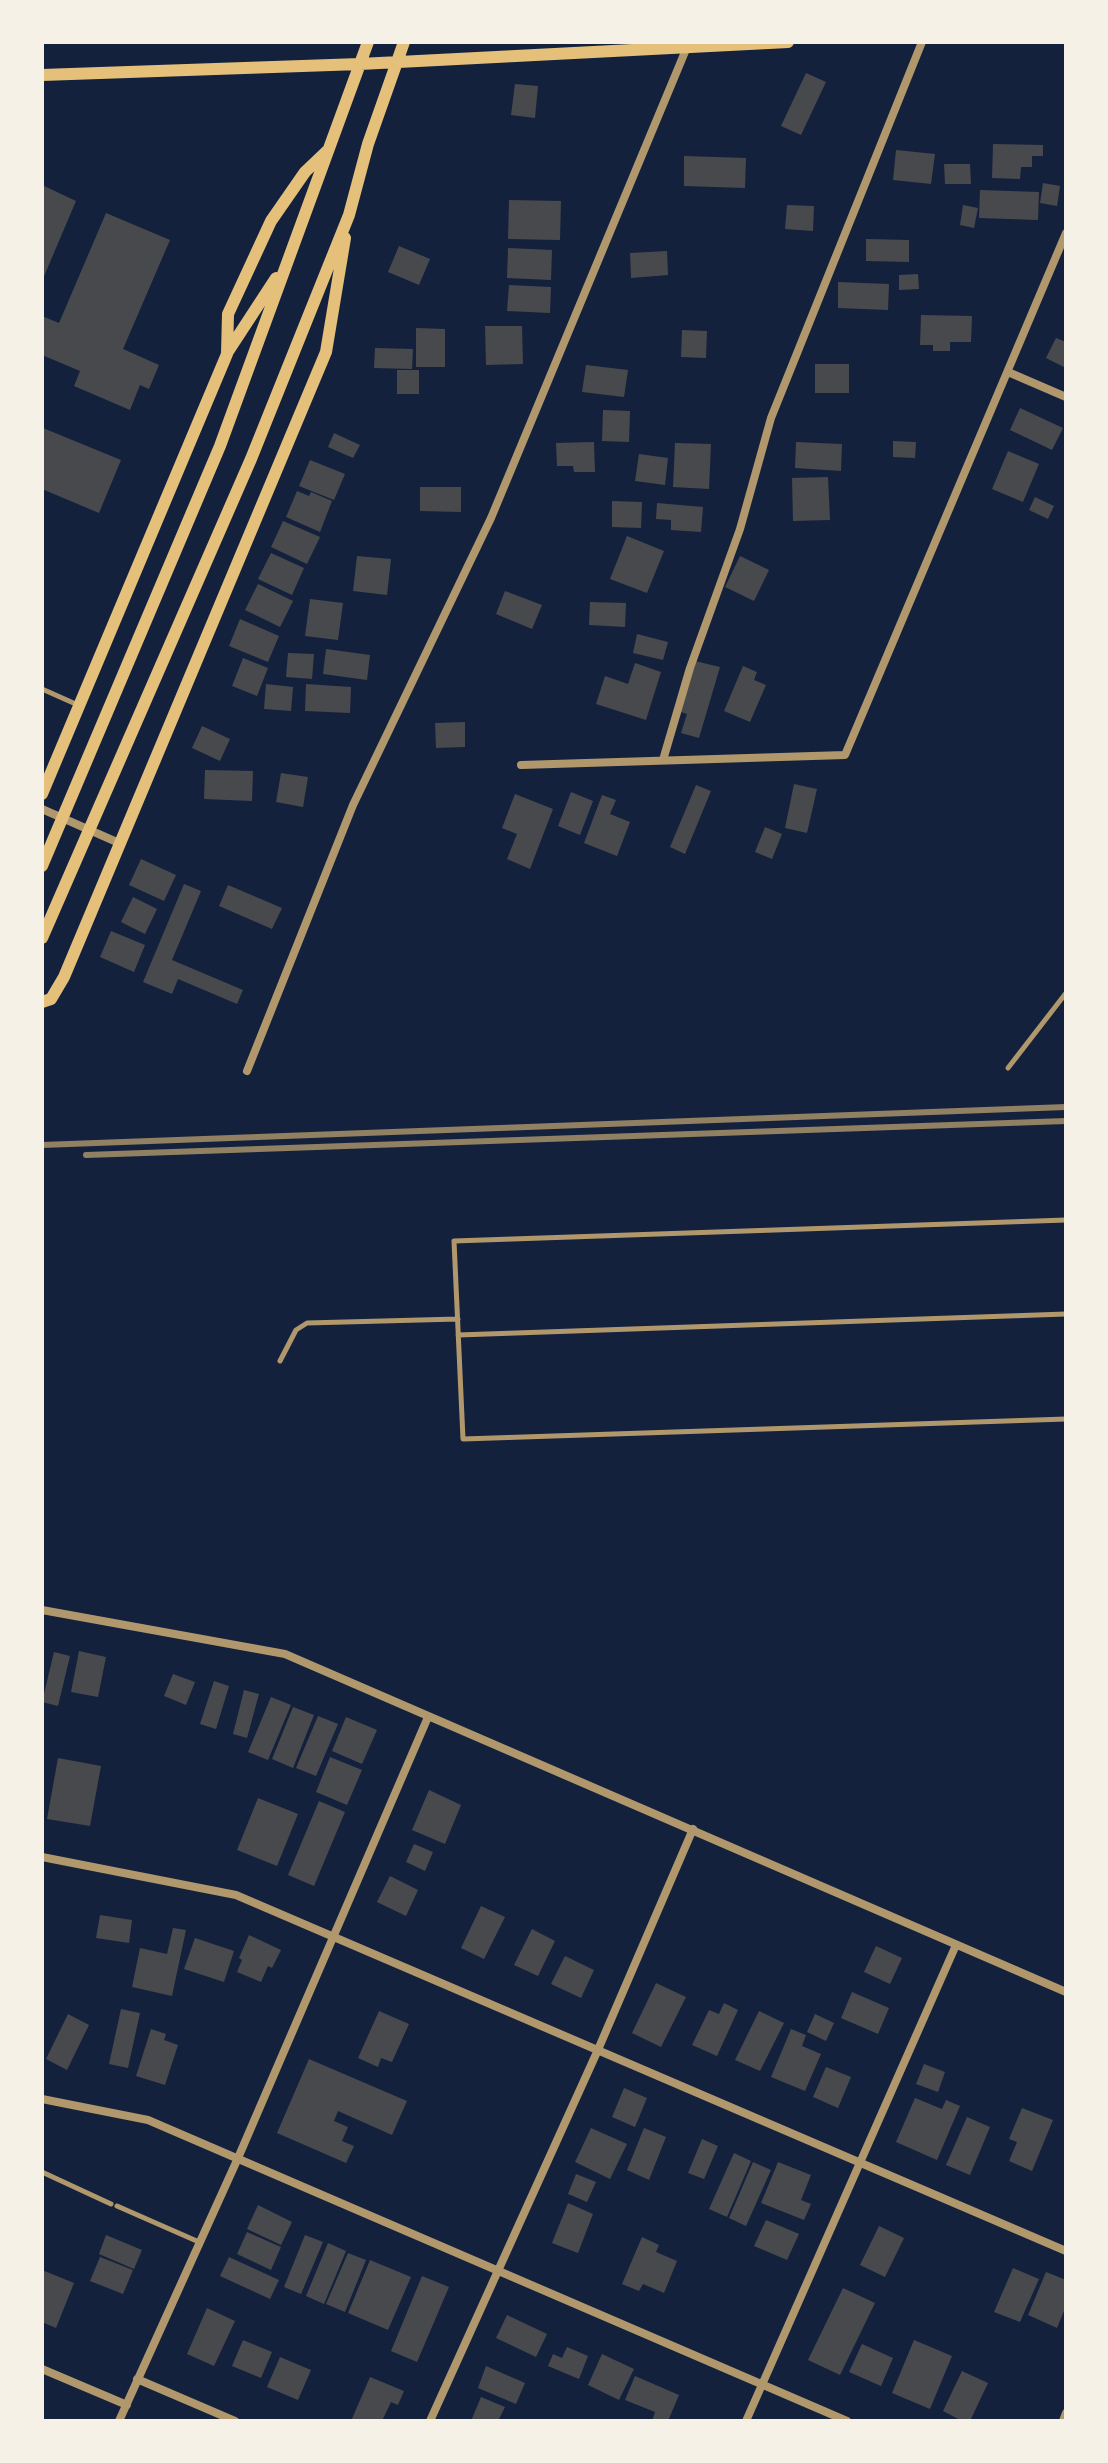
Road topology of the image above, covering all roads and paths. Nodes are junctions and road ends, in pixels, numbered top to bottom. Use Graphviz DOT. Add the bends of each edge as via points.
graph roads {
  1 [pos="368,42"];
  2 [pos="404,42"];
  3 [pos="788,42"];
  4 [pos="922,42"];
  5 [pos="647,45"];
  6 [pos="687,46"];
  7 [pos="579,47"];
  8 [pos="397,61"];
  9 [pos="360,64"];
  10 [pos="42,75"];
  11 [pos="330,149"];
  12 [pos="349,215"];
  13 [pos="1066,233"];
  14 [pos="289,259"];
  15 [pos="227,354"];
  16 [pos="1008,372"];
  17 [pos="1066,397"];
  18 [pos="42,689"];
  19 [pos="79,705"];
  20 [pos="663,760"];
  21 [pos="521,765"];
  22 [pos="42,794"];
  23 [pos="42,809"];
  24 [pos="119,843"];
  25 [pos="42,866"];
  26 [pos="42,938"];
  27 [pos="1066,993"];
  28 [pos="42,1002"];
  29 [pos="1008,1068"];
  30 [pos="247,1071"];
  31 [pos="1066,1220"];
  32 [pos="1066,1314"];
  33 [pos="458,1319"];
  34 [pos="458,1335"];
  35 [pos="280,1361"];
  36 [pos="1066,1419"];
  37 [pos="42,1610"];
  38 [pos="428,1717"];
  39 [pos="693,1829"];
  40 [pos="42,1857"];
  41 [pos="333,1938"];
  42 [pos="956,1945"];
  43 [pos="1066,1992"];
  44 [pos="597,2052"];
  45 [pos="42,2099"];
  46 [pos="238,2158"];
  47 [pos="861,2164"];
  48 [pos="42,2172"];
  49 [pos="199,2242"];
  50 [pos="1066,2251"];
  51 [pos="498,2270"];
  52 [pos="42,2369"];
  53 [pos="137,2379"];
  54 [pos="762,2385"];
  55 [pos="127,2405"];
  56 [pos="1066,2413"];
  57 [pos="119,2421"];
  58 [pos="235,2421"];
  59 [pos="430,2421"];
  60 [pos="746,2421"];
  61 [pos="847,2421"];
  62 [pos="1063,2421"];
  1 -- 9 [label="main road"];
  2 -- 8 [label="main road"];
  3 -- 6 [label="main road"];
  4 -- 20 [label="street" via="771,418"];
  5 -- 6 [label="main road"];
  5 -- 7 [label="main road"];
  6 -- 30 [label="street" via="491,518 353,805"];
  7 -- 8 [label="main road"];
  8 -- 9 [label="main road"];
  8 -- 12 [label="main road"];
  9 -- 10 [label="main road"];
  9 -- 11 [label="main road"];
  11 -- 14 [label="main road"];
  11 -- 15 [label="main road" via="305,172 271,221 228,314"];
  12 -- 24 [label="main road" via="326,352"];
  12 -- 26 [label="main road" via="251,459"];
  13 -- 16 [label="street"];
  14 -- 15 [label="main road"];
  14 -- 25 [label="main road" via="220,446"];
  15 -- 19 [label="main road"];
  16 -- 17 [label="street"];
  16 -- 20 [label="street" via="845,755"];
  18 -- 19 [label="lane"];
  19 -- 22 [label="main road"];
  20 -- 21 [label="street"];
  23 -- 24 [label="street"];
  24 -- 28 [label="main road" via="64,977 51,999"];
  27 -- 29 [label="lane"];
  31 -- 33 [label="lane" via="454,1241"];
  32 -- 34 [label="lane"];
  33 -- 34 [label="lane"];
  33 -- 35 [label="lane" via="307,1323 296,1330"];
  34 -- 36 [label="lane" via="463,1439"];
  37 -- 38 [label="street" via="285,1654"];
  38 -- 39 [label="street"];
  38 -- 41 [label="street"];
  39 -- 42 [label="street"];
  39 -- 44 [label="street"];
  40 -- 41 [label="street" via="236,1895"];
  41 -- 44 [label="street"];
  41 -- 46 [label="street"];
  42 -- 43 [label="street"];
  42 -- 47 [label="street"];
  44 -- 47 [label="street"];
  44 -- 51 [label="street"];
  45 -- 46 [label="street" via="136,2116"];
  46 -- 49 [label="street"];
  46 -- 51 [label="street"];
  47 -- 50 [label="street"];
  47 -- 54 [label="street"];
  48 -- 49 [label="lane"];
  49 -- 53 [label="street"];
  51 -- 54 [label="street"];
  51 -- 59 [label="street"];
  52 -- 55 [label="street"];
  53 -- 55 [label="street"];
  53 -- 58 [label="street"];
  54 -- 60 [label="street"];
  54 -- 61 [label="street"];
  55 -- 57 [label="street"];
  56 -- 62 [label="street"];
}
